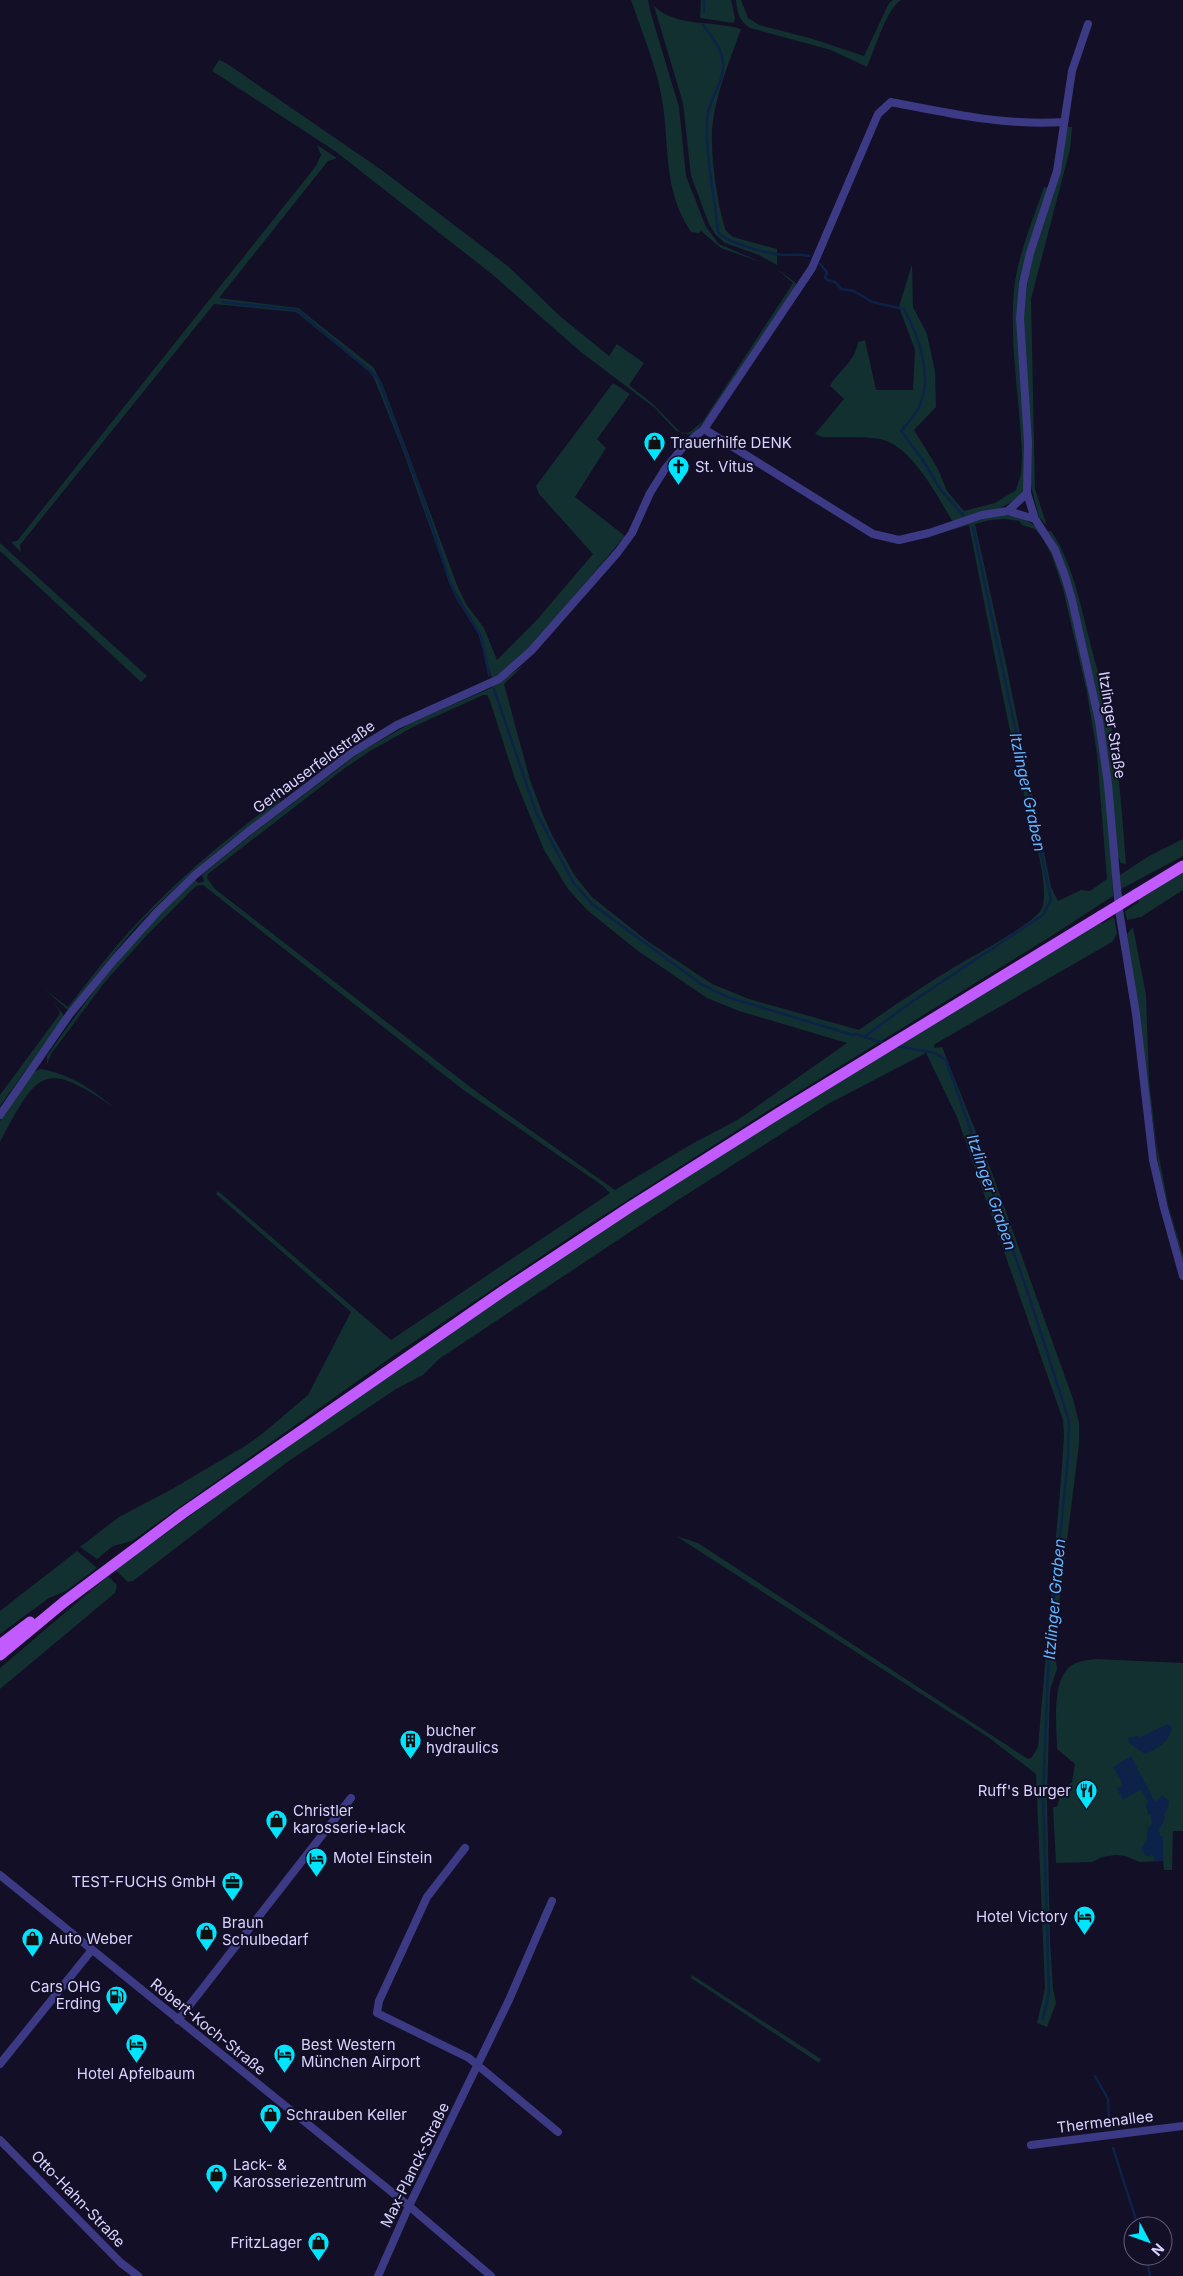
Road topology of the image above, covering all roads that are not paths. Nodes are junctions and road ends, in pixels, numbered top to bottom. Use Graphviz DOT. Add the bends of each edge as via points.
graph roads {
  1 [pos="1088,24"];
  2 [pos="1063,122"];
  3 [pos="704,429"];
  4 [pos="1027,494"];
  5 [pos="1008,511"];
  6 [pos="1035,519"];
  7 [pos="1183,866"];
  8 [pos="0,1114"];
  9 [pos="1183,1276"];
  10 [pos="64,1602"];
  11 [pos="0,1645"];
  12 [pos="0,1655"];
  13 [pos="351,1798"];
  14 [pos="466,1848"];
  15 [pos="0,1876"];
  16 [pos="552,1901"];
  17 [pos="91,1950"];
  18 [pos="178,2020"];
  19 [pos="0,2064"];
  20 [pos="478,2065"];
  21 [pos="1183,2126"];
  22 [pos="558,2132"];
  23 [pos="0,2140"];
  24 [pos="1031,2145"];
  25 [pos="409,2206"];
  26 [pos="138,2276"];
  27 [pos="378,2276"];
  28 [pos="491,2276"];
  1 -- 2 [label="street, Itzlinger Straße" via="1072,71"];
  2 -- 3 [label="street, Gerhauserfeldstraße" via="1033,124 987,119 891,102 878,114 812,268"];
  2 -- 4 [label="street, Itzlinger Straße" via="1060,153 1030,253 1021,302 1028,442"];
  3 -- 5 [label="street" via="873,534 899,540 982,515"];
  3 -- 8 [label="street, Gerhauserfeldstraße" via="665,469 650,492 632,533 618,552 531,651 499,679 397,725 353,752 195,875 158,911 69,1015"];
  4 -- 5 [label="street"];
  4 -- 6 [label="street, Itzlinger Straße"];
  5 -- 6 [label="street"];
  6 -- 9 [label="street, Itzlinger Straße" via="1055,550 1067,584 1099,721 1119,910 1135,1005 1154,1160"];
  7 -- 10 [label="main road, bridge" via="630,1207 358,1390"];
  10 -- 11 [label="main road"];
  10 -- 12 [label="main road"];
  13 -- 18 [label="street"];
  14 -- 20 [label="street" via="428,1897 376,2008 380,2016"];
  15 -- 17 [label="street, Robert-Koch-Straße"];
  16 -- 20 [label="street, Max-Planck-Straße"];
  17 -- 18 [label="street, Robert-Koch-Straße"];
  17 -- 19 [label="street"];
  18 -- 25 [label="street, Robert-Koch-Straße"];
  20 -- 22 [label="street"];
  20 -- 25 [label="street, Max-Planck-Straße"];
  21 -- 24 [label="street, Thermenallee"];
  23 -- 26 [label="street, Otto-Hahn-Straße" via="121,2263"];
  25 -- 27 [label="street, Max-Planck-Straße"];
  25 -- 28 [label="street, Robert-Koch-Straße"];
}
